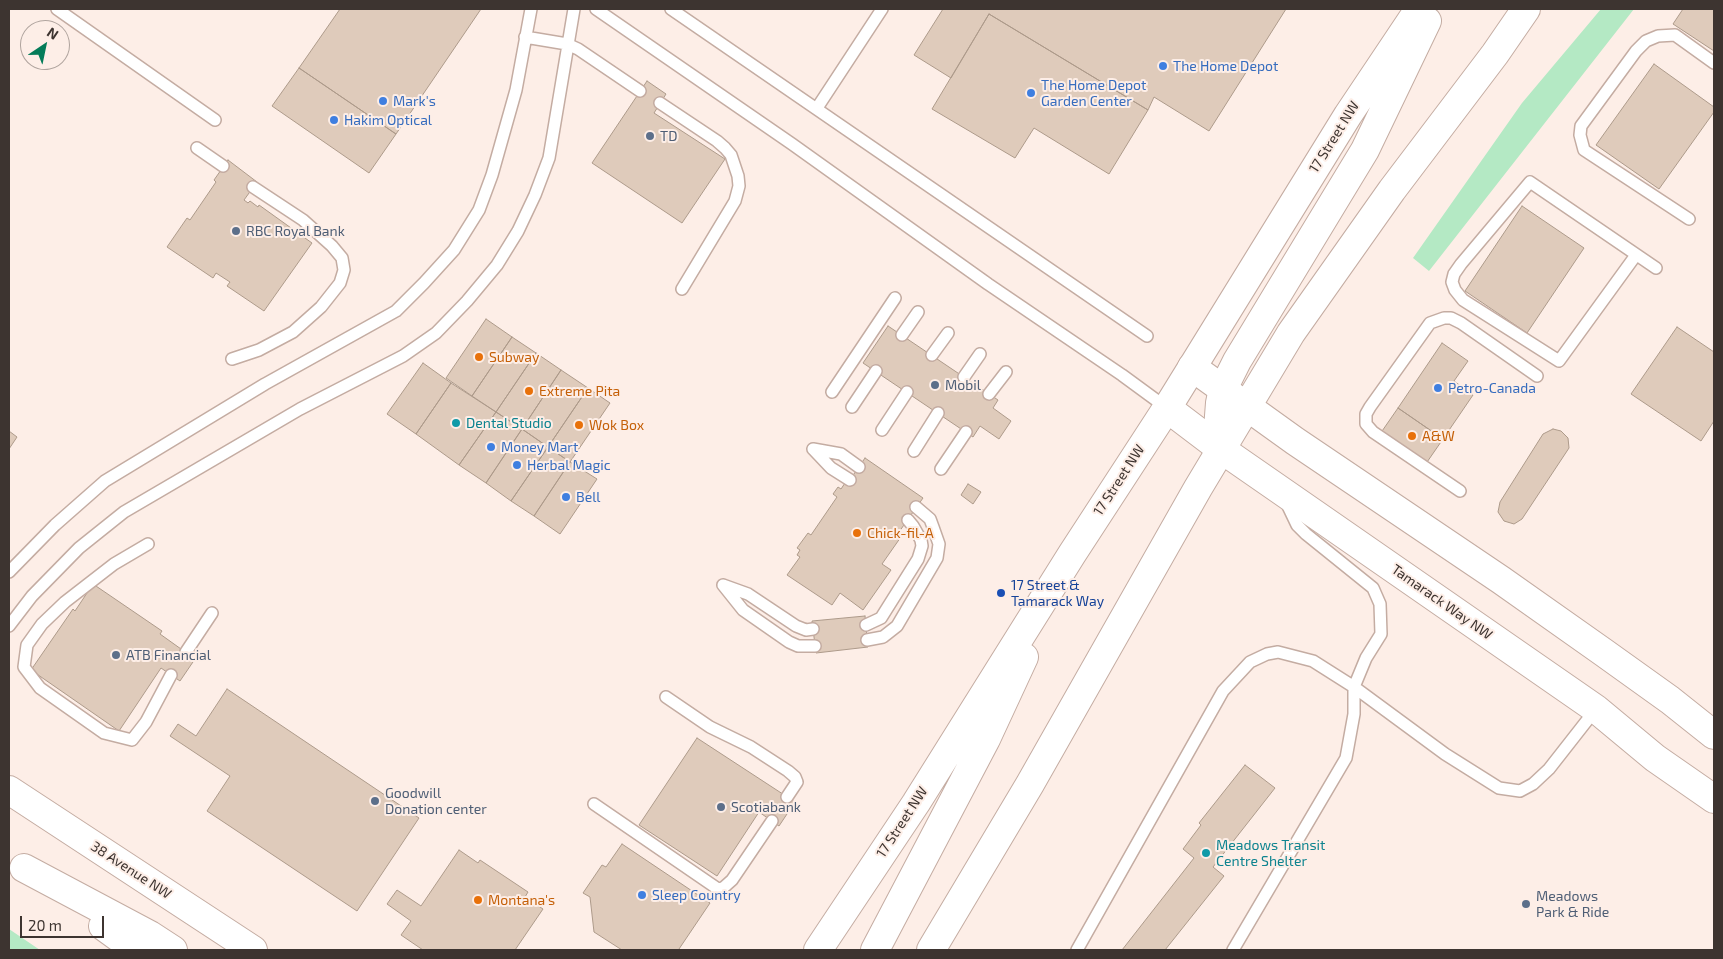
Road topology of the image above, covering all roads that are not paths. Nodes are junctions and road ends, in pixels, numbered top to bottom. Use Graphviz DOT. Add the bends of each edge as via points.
graph roads {
  1 [pos="57,9"];
  2 [pos="531,9"];
  3 [pos="574,9"];
  4 [pos="596,9"];
  5 [pos="671,9"];
  6 [pos="882,9"];
  7 [pos="1419,9"];
  8 [pos="1433,9"];
  9 [pos="1526,9"];
  10 [pos="525,37"];
  11 [pos="568,44"];
  12 [pos="1714,62"];
  13 [pos="640,90"];
  14 [pos="660,103"];
  15 [pos="817,108"];
  16 [pos="215,120"];
  17 [pos="197,148"];
  18 [pos="223,166"];
  19 [pos="254,187"];
  20 [pos="1689,219"];
  21 [pos="1636,255"];
  22 [pos="1656,268"];
  23 [pos="682,289"];
  24 [pos="895,298"];
  25 [pos="918,312"];
  26 [pos="948,333"];
  27 [pos="902,335"];
  28 [pos="1147,336"];
  29 [pos="980,354"];
  30 [pos="932,355"];
  31 [pos="232,359"];
  32 [pos="1192,367"];
  33 [pos="876,371"];
  34 [pos="1006,372"];
  35 [pos="1537,376"];
  36 [pos="964,377"];
  37 [pos="1223,390"];
  38 [pos="832,392"];
  39 [pos="907,392"];
  40 [pos="989,394"];
  41 [pos="852,407"];
  42 [pos="1245,407"];
  43 [pos="1167,408"];
  44 [pos="938,413"];
  45 [pos="882,430"];
  46 [pos="966,432"];
  47 [pos="1221,449"];
  48 [pos="914,451"];
  49 [pos="859,467"];
  50 [pos="941,469"];
  51 [pos="850,480"];
  52 [pos="1280,489"];
  53 [pos="1460,491"];
  54 [pos="916,507"];
  55 [pos="908,520"];
  56 [pos="148,544"];
  57 [pos="1072,554"];
  58 [pos="9,572"];
  59 [pos="212,612"];
  60 [pos="866,625"];
  61 [pos="9,626"];
  62 [pos="813,629"];
  63 [pos="868,640"];
  64 [pos="815,646"];
  65 [pos="186,652"];
  66 [pos="172,676"];
  67 [pos="1354,687"];
  68 [pos="666,698"];
  69 [pos="1596,709"];
  70 [pos="1714,735"];
  71 [pos="9,790"];
  72 [pos="787,797"];
  73 [pos="1714,799"];
  74 [pos="594,804"];
  75 [pos="772,821"];
  76 [pos="16,862"];
  77 [pos="136,950"];
  78 [pos="173,950"];
  79 [pos="253,950"];
  80 [pos="818,950"];
  81 [pos="875,950"];
  82 [pos="931,950"];
  83 [pos="1077,950"];
  84 [pos="1233,950"];
  1 -- 16 [label="lane"];
  2 -- 10 [label="lane"];
  3 -- 11 [label="lane"];
  4 -- 43 [label="lane"];
  5 -- 15 [label="lane"];
  6 -- 15 [label="lane"];
  7 -- 32 [label="main road, 17 Street NW" via="1348,115"];
  8 -- 37 [label="main road" via="1365,150 1240,354"];
  9 -- 42 [label="main road" via="1325,284"];
  10 -- 11 [label="lane"];
  10 -- 58 [label="lane" via="516,90 479,210 454,250 424,283 396,311 265,384 105,481"];
  11 -- 13 [label="lane"];
  11 -- 61 [label="lane" via="548,158 535,195 497,265 461,307 436,332 403,356 300,409 124,512 80,548 32,596"];
  12 -- 20 [label="lane" via="1675,35 1646,41 1581,126 1584,150"];
  14 -- 23 [label="lane" via="725,148 738,176 735,200"];
  15 -- 28 [label="lane"];
  17 -- 18 [label="lane"];
  19 -- 31 [label="lane" via="303,220 332,246 342,258 344,270 340,283 321,307 293,332 259,350"];
  21 -- 21 [label="lane" via="1530,182 1461,264 1452,282 1462,300 1559,361"];
  21 -- 22 [label="lane"];
  24 -- 38 [label="lane"];
  25 -- 27 [label="lane"];
  26 -- 30 [label="lane"];
  29 -- 36 [label="lane"];
  32 -- 37 [label="main road"];
  32 -- 43 [label="main road, 17 Street NW"];
  33 -- 41 [label="lane"];
  34 -- 40 [label="lane"];
  35 -- 53 [label="lane" via="1460,323 1444,318 1430,323 1370,406 1366,424 1374,432"];
  37 -- 42 [label="main road"];
  37 -- 47 [label="main road" via="1218,416"];
  39 -- 45 [label="lane"];
  42 -- 47 [label="main road"];
  42 -- 70 [label="main road" via="1501,580"];
  43 -- 47 [label="main road, Tamarack Way NW"];
  43 -- 57 [label="main road, 17 Street NW"];
  44 -- 48 [label="lane"];
  46 -- 50 [label="lane"];
  47 -- 52 [label="main road, Tamarack Way NW"];
  47 -- 82 [label="main road" via="1030,784"];
  49 -- 51 [label="lane" via="841,454 813,448 831,468"];
  52 -- 67 [label="lane" via="1297,525 1373,588 1380,604 1381,634"];
  52 -- 69 [label="main road, Tamarack Way NW"];
  54 -- 63 [label="lane" via="930,519 939,544 937,558 897,626 883,637"];
  55 -- 60 [label="lane" via="921,540 918,560 880,618"];
  56 -- 66 [label="lane" via="114,564 59,607 27,645 24,667 40,688 104,733 132,740"];
  57 -- 80 [label="main road, 17 Street NW" via="916,803"];
  57 -- 81 [label="main road" via="986,740"];
  59 -- 65 [label="lane"];
  62 -- 64 [label="lane" via="796,626 748,594 723,585 743,610 789,642 798,646"];
  67 -- 69 [label="lane" via="1445,754 1499,788 1520,791 1549,769"];
  67 -- 83 [label="lane" via="1313,660 1278,652 1250,662 1236,675 1223,691"];
  67 -- 84 [label="lane" via="1354,714 1346,758"];
  68 -- 72 [label="lane" via="788,771 797,782"];
  69 -- 73 [label="main road, Tamarack Way NW" via="1655,758"];
  71 -- 79 [label="main road, 38 Avenue NW"];
  74 -- 75 [label="lane" via="718,889 732,880"];
  76 -- 77 [label="main road"];
  76 -- 78 [label="main road"];
}
